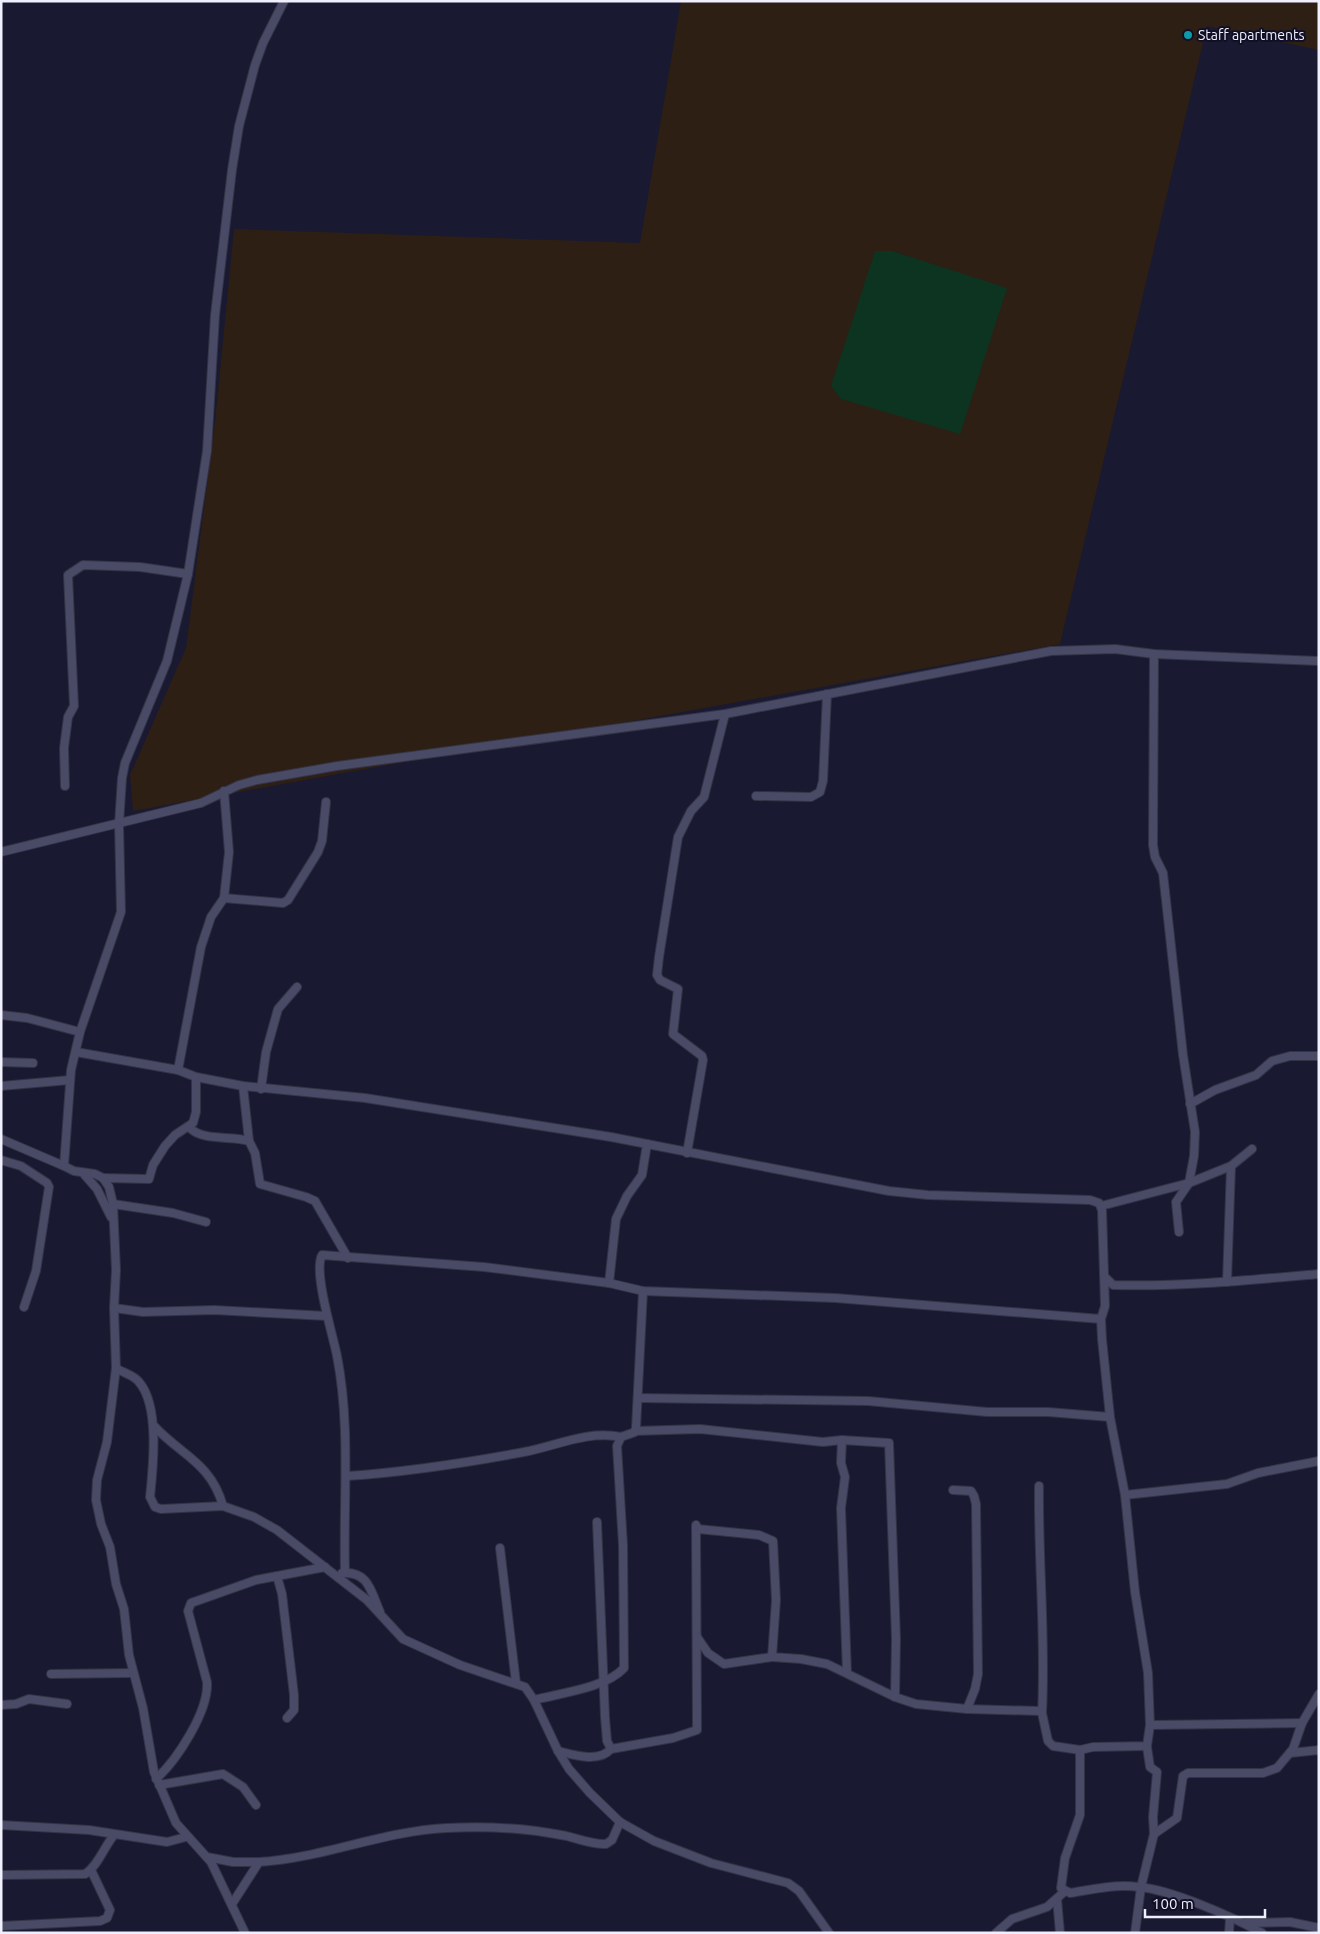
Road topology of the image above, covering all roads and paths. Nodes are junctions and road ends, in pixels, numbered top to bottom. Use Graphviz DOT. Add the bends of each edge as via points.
graph roads {
  1 [pos="284,1"];
  2 [pos="188,574"];
  3 [pos="1154,654"];
  4 [pos="1319,660"];
  5 [pos="826,694"];
  6 [pos="725,714"];
  7 [pos="65,786"];
  8 [pos="224,791"];
  9 [pos="756,796"];
  10 [pos="326,802"];
  11 [pos="119,824"];
  12 [pos="1,852"];
  13 [pos="224,898"];
  14 [pos="297,987"];
  15 [pos="1,1015"];
  16 [pos="80,1032"];
  17 [pos="76,1052"];
  18 [pos="1319,1056"];
  19 [pos="1,1062"];
  20 [pos="33,1063"];
  21 [pos="178,1070"];
  22 [pos="196,1077"];
  23 [pos="70,1080"];
  24 [pos="1,1086"];
  25 [pos="243,1086"];
  26 [pos="261,1088"];
  27 [pos="1190,1104"];
  28 [pos="190,1127"];
  29 [pos="1,1139"];
  30 [pos="249,1142"];
  31 [pos="647,1144"];
  32 [pos="1252,1149"];
  33 [pos="687,1153"];
  34 [pos="1,1160"];
  35 [pos="64,1166"];
  36 [pos="1231,1166"];
  37 [pos="83,1173"];
  38 [pos="103,1178"];
  39 [pos="1189,1183"];
  40 [pos="113,1204"];
  41 [pos="1101,1206"];
  42 [pos="112,1220"];
  43 [pos="206,1222"];
  44 [pos="1179,1232"];
  45 [pos="348,1258"];
  46 [pos="1319,1274"];
  47 [pos="1105,1277"];
  48 [pos="1228,1282"];
  49 [pos="609,1283"];
  50 [pos="643,1291"];
  51 [pos="24,1307"];
  52 [pos="114,1308"];
  53 [pos="327,1316"];
  54 [pos="1101,1319"];
  55 [pos="116,1368"];
  56 [pos="638,1398"];
  57 [pos="1110,1416"];
  58 [pos="154,1426"];
  59 [pos="635,1431"];
  60 [pos="621,1437"];
  61 [pos="842,1440"];
  62 [pos="1319,1461"];
  63 [pos="347,1476"];
  64 [pos="1039,1486"];
  65 [pos="953,1490"];
  66 [pos="1125,1495"];
  67 [pos="223,1506"];
  68 [pos="597,1522"];
  69 [pos="500,1548"];
  70 [pos="325,1567"];
  71 [pos="345,1573"];
  72 [pos="333,1574"];
  73 [pos="277,1576"];
  74 [pos="382,1617"];
  75 [pos="696,1636"];
  76 [pos="772,1657"];
  77 [pos="847,1673"];
  78 [pos="51,1674"];
  79 [pos="133,1674"];
  80 [pos="604,1681"];
  81 [pos="516,1683"];
  82 [pos="1319,1694"];
  83 [pos="896,1697"];
  84 [pos="534,1700"];
  85 [pos="1,1704"];
  86 [pos="67,1704"];
  87 [pos="967,1709"];
  88 [pos="1042,1713"];
  89 [pos="286,1718"];
  90 [pos="1302,1723"];
  91 [pos="1150,1725"];
  92 [pos="1147,1747"];
  93 [pos="611,1749"];
  94 [pos="1080,1750"];
  95 [pos="1319,1750"];
  96 [pos="558,1751"];
  97 [pos="1290,1753"];
  98 [pos="158,1782"];
  99 [pos="256,1805"];
  100 [pos="620,1822"];
  101 [pos="3,1826"];
  102 [pos="1154,1834"];
  103 [pos="114,1835"];
  104 [pos="186,1837"];
  105 [pos="207,1857"];
  106 [pos="259,1862"];
  107 [pos="92,1870"];
  108 [pos="1,1875"];
  109 [pos="1141,1887"];
  110 [pos="1064,1892"];
  111 [pos="1057,1899"];
  112 [pos="232,1904"];
  113 [pos="1230,1918"];
  114 [pos="1244,1923"];
  115 [pos="1,1926"];
  116 [pos="1319,1928"];
  117 [pos="245,1933"];
  118 [pos="829,1933"];
  119 [pos="996,1933"];
  120 [pos="1060,1933"];
  121 [pos="1135,1933"];
  122 [pos="1229,1933"];
  123 [pos="1262,1933"];
  1 -- 2 [label="street" via="256,65 232,170 215,315 207,451"];
  2 -- 7 [label="street" via="140,567 83,565 68,575 74,706 68,717 64,748"];
  2 -- 11 [label="street" via="168,660 125,763"];
  3 -- 4 [label="street"];
  3 -- 5 [label="street" via="1115,649 1051,651"];
  3 -- 27 [label="street" via="1153,844 1163,873"];
  5 -- 6 [label="street"];
  5 -- 9 [label="street" via="820,792 811,797"];
  6 -- 8 [label="street" via="337,766 257,780"];
  6 -- 33 [label="street" via="704,797 691,811 678,837 657,975 678,989 673,1034 703,1060"];
  8 -- 11 [label="street" via="201,802"];
  8 -- 13 [label="street" via="229,852"];
  10 -- 13 [label="street" via="318,852 288,900 283,903"];
  11 -- 12 [label="street"];
  11 -- 16 [label="street" via="120,920"];
  13 -- 21 [label="street" via="211,917 201,947"];
  14 -- 26 [label="street" via="278,1009 264,1058"];
  15 -- 16 [label="street" via="27,1018"];
  16 -- 17 [label="street"];
  17 -- 21 [label="street"];
  17 -- 23 [label="street"];
  18 -- 27 [label="street" via="1290,1056 1272,1061 1256,1075 1215,1090"];
  19 -- 20 [label="street"];
  21 -- 22 [label="street"];
  22 -- 25 [label="street"];
  22 -- 28 [label="street" via="196,1112"];
  23 -- 24 [label="street"];
  23 -- 35 [label="street"];
  25 -- 26 [label="street"];
  25 -- 30 [label="street"];
  26 -- 31 [label="street" via="365,1098"];
  27 -- 39 [label="street" via="1195,1132"];
  28 -- 30 [label="street" via="204,1134"];
  28 -- 38 [label="street" via="165,1146 153,1165 149,1180"];
  29 -- 35 [label="street"];
  30 -- 45 [label="street" via="260,1184 315,1202"];
  31 -- 33 [label="street"];
  31 -- 49 [label="street" via="644,1168 616,1219"];
  32 -- 36 [label="street"];
  33 -- 41 [label="street" via="889,1191 1090,1200"];
  34 -- 51 [label="street" via="21,1166 49,1187 36,1271"];
  35 -- 37 [label="street"];
  36 -- 39 [label="street"];
  36 -- 48 [label="street"];
  37 -- 38 [label="street"];
  37 -- 42 [label="street" via="100,1193"];
  38 -- 40 [label="street"];
  39 -- 41 [label="street"];
  39 -- 44 [label="street" via="1176,1202"];
  40 -- 42 [label="street"];
  40 -- 43 [label="street" via="174,1213"];
  41 -- 47 [label="street"];
  42 -- 52 [label="street" via="116,1270"];
  45 -- 49 [label="street" via="484,1267"];
  45 -- 53 [label="street" via="325,1254 320,1257"];
  46 -- 48 [label="street"];
  47 -- 48 [label="street" via="1115,1285"];
  47 -- 54 [label="street" via="1105,1306"];
  49 -- 50 [label="street"];
  50 -- 54 [label="street" via="835,1298"];
  50 -- 56 [label="street"];
  52 -- 53 [label="street" via="143,1312 214,1310"];
  52 -- 55 [label="street"];
  53 -- 63 [label="street" via="340,1378"];
  54 -- 57 [label="street"];
  55 -- 58 [label="street" via="140,1382"];
  55 -- 79 [label="street" via="96,1500 124,1609"];
  56 -- 57 [label="street" via="868,1402 987,1412"];
  56 -- 59 [label="street"];
  57 -- 66 [label="street"];
  58 -- 67 [label="street" via="201,1466 215,1484"];
  58 -- 67 [label="street" via="150,1497 153,1505 161,1509"];
  59 -- 60 [label="street"];
  59 -- 61 [label="street" via="700,1429 823,1442"];
  60 -- 63 [label="street" via="595,1435 436,1468"];
  60 -- 80 [label="street" via="617,1446 625,1662 622,1670"];
  61 -- 77 [label="street"];
  61 -- 83 [label="street" via="888,1442 891,1447"];
  62 -- 66 [label="street" via="1258,1473 1227,1484"];
  63 -- 71 [label="street"];
  64 -- 88 [label="street" via="1044,1626"];
  65 -- 87 [label="street" via="971,1491 976,1504 978,1674"];
  66 -- 91 [label="street" via="1135,1592 1148,1673"];
  67 -- 70 [label="street" via="254,1517 277,1530"];
  68 -- 80 [label="street"];
  69 -- 81 [label="street"];
  70 -- 72 [label="street"];
  70 -- 73 [label="street"];
  71 -- 72 [label="street"];
  71 -- 74 [label="street" via="361,1576 368,1584"];
  72 -- 74 [label="street" via="367,1600"];
  73 -- 89 [label="street" via="295,1705"];
  73 -- 98 [label="street" via="210,1595 188,1608 208,1689 186,1743"];
  74 -- 81 [label="street" via="394,1632 413,1646"];
  75 -- 76 [label="street" via="708,1653 724,1664"];
  75 -- 76 [label="street" via="696,1525 698,1529 770,1538 774,1544 775,1575"];
  75 -- 93 [label="street" via="697,1730 673,1738"];
  76 -- 77 [label="street" via="827,1664"];
  77 -- 83 [label="street"];
  78 -- 79 [label="street"];
  79 -- 98 [label="street"];
  80 -- 84 [label="street"];
  80 -- 93 [label="street" via="607,1741"];
  81 -- 84 [label="street" via="525,1687"];
  82 -- 90 [label="street"];
  83 -- 87 [label="street" via="925,1705"];
  84 -- 96 [label="street"];
  85 -- 86 [label="street" via="16,1704 29,1699"];
  87 -- 88 [label="street" via="1037,1710"];
  88 -- 94 [label="street" via="1049,1744"];
  90 -- 91 [label="street"];
  90 -- 97 [label="street"];
  91 -- 92 [label="street"];
  92 -- 94 [label="street"];
  92 -- 102 [label="street" via="1150,1767 1157,1772"];
  93 -- 96 [label="street" via="605,1755 594,1756"];
  94 -- 110 [label="street" via="1080,1815 1062,1871 1061,1888"];
  95 -- 97 [label="street"];
  96 -- 100 [label="street" via="578,1779"];
  97 -- 102 [label="street" via="1270,1772 1186,1774 1181,1783 1177,1818"];
  98 -- 99 [label="street" via="223,1774 243,1787"];
  98 -- 104 [label="street" via="176,1823"];
  100 -- 106 [label="street" via="612,1840 606,1844 510,1828 445,1828 287,1860"];
  100 -- 118 [label="street" via="654,1841 711,1863 788,1883 799,1890"];
  101 -- 103 [label="street" via="89,1830"];
  102 -- 109 [label="street"];
  103 -- 104 [label="street" via="167,1842"];
  103 -- 107 [label="street"];
  104 -- 105 [label="street"];
  105 -- 106 [label="street"];
  105 -- 112 [label="street"];
  106 -- 112 [label="street"];
  107 -- 108 [label="street" via="79,1875"];
  107 -- 115 [label="street" via="110,1910 106,1918 100,1921"];
  109 -- 110 [label="street"];
  109 -- 113 [label="street"];
  109 -- 121 [label="street"];
  110 -- 111 [label="street"];
  111 -- 119 [label="street" via="1045,1908 1012,1919"];
  111 -- 120 [label="street"];
  112 -- 117 [label="street"];
  113 -- 114 [label="street"];
  113 -- 122 [label="street"];
  114 -- 116 [label="street" via="1290,1922"];
  114 -- 123 [label="street"];
}
